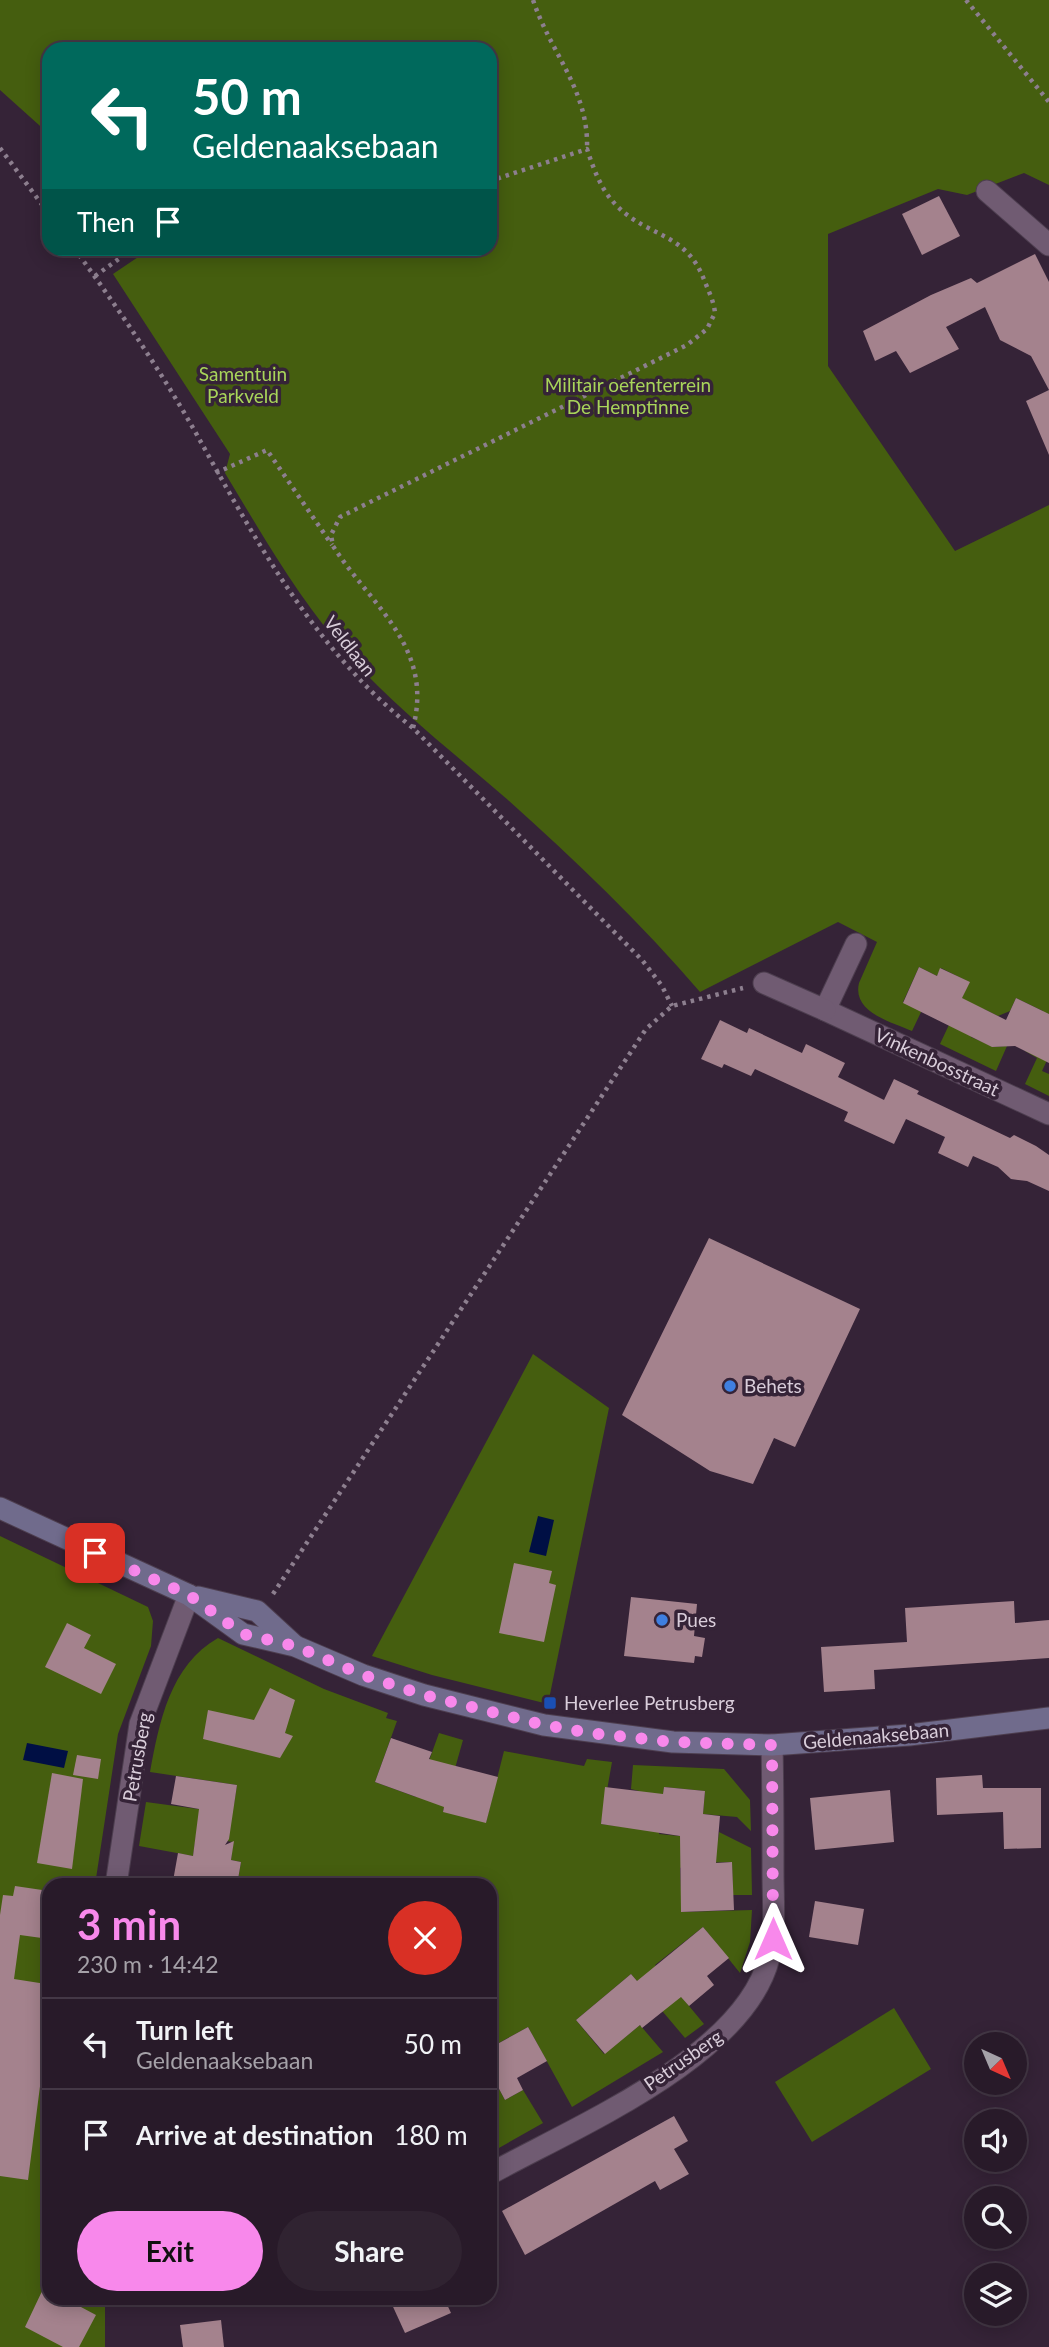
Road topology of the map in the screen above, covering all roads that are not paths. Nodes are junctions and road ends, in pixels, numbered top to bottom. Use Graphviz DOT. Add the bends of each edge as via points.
graph roads {
  1 [pos="987,191"];
  2 [pos="1049,245"];
  3 [pos="856,944"];
  4 [pos="764,983"];
  5 [pos="825,1010"];
  6 [pos="1049,1114"];
  7 [pos="0,1508"];
  8 [pos="189,1595"];
  9 [pos="1049,1717"];
  10 [pos="772,1745"];
  11 [pos="117,1878"];
  12 [pos="497,2170"];
  1 -- 2 [label="street"];
  3 -- 5 [label="street"];
  4 -- 5 [label="street, Vinkenbosstraat"];
  5 -- 6 [label="street, Vinkenbosstraat"];
  7 -- 8 [label="street, Geldenaaksebaan"];
  8 -- 10 [label="street, Geldenaaksebaan" via="257,1611 295,1646 424,1695 544,1725 673,1742"];
  8 -- 11 [label="street, Petrusberg" via="140,1724"];
  9 -- 10 [label="street, Geldenaaksebaan" via="909,1735"];
  10 -- 12 [label="street, Petrusberg" via="773,1939 761,1978 745,2007 704,2050 661,2079"];
}
